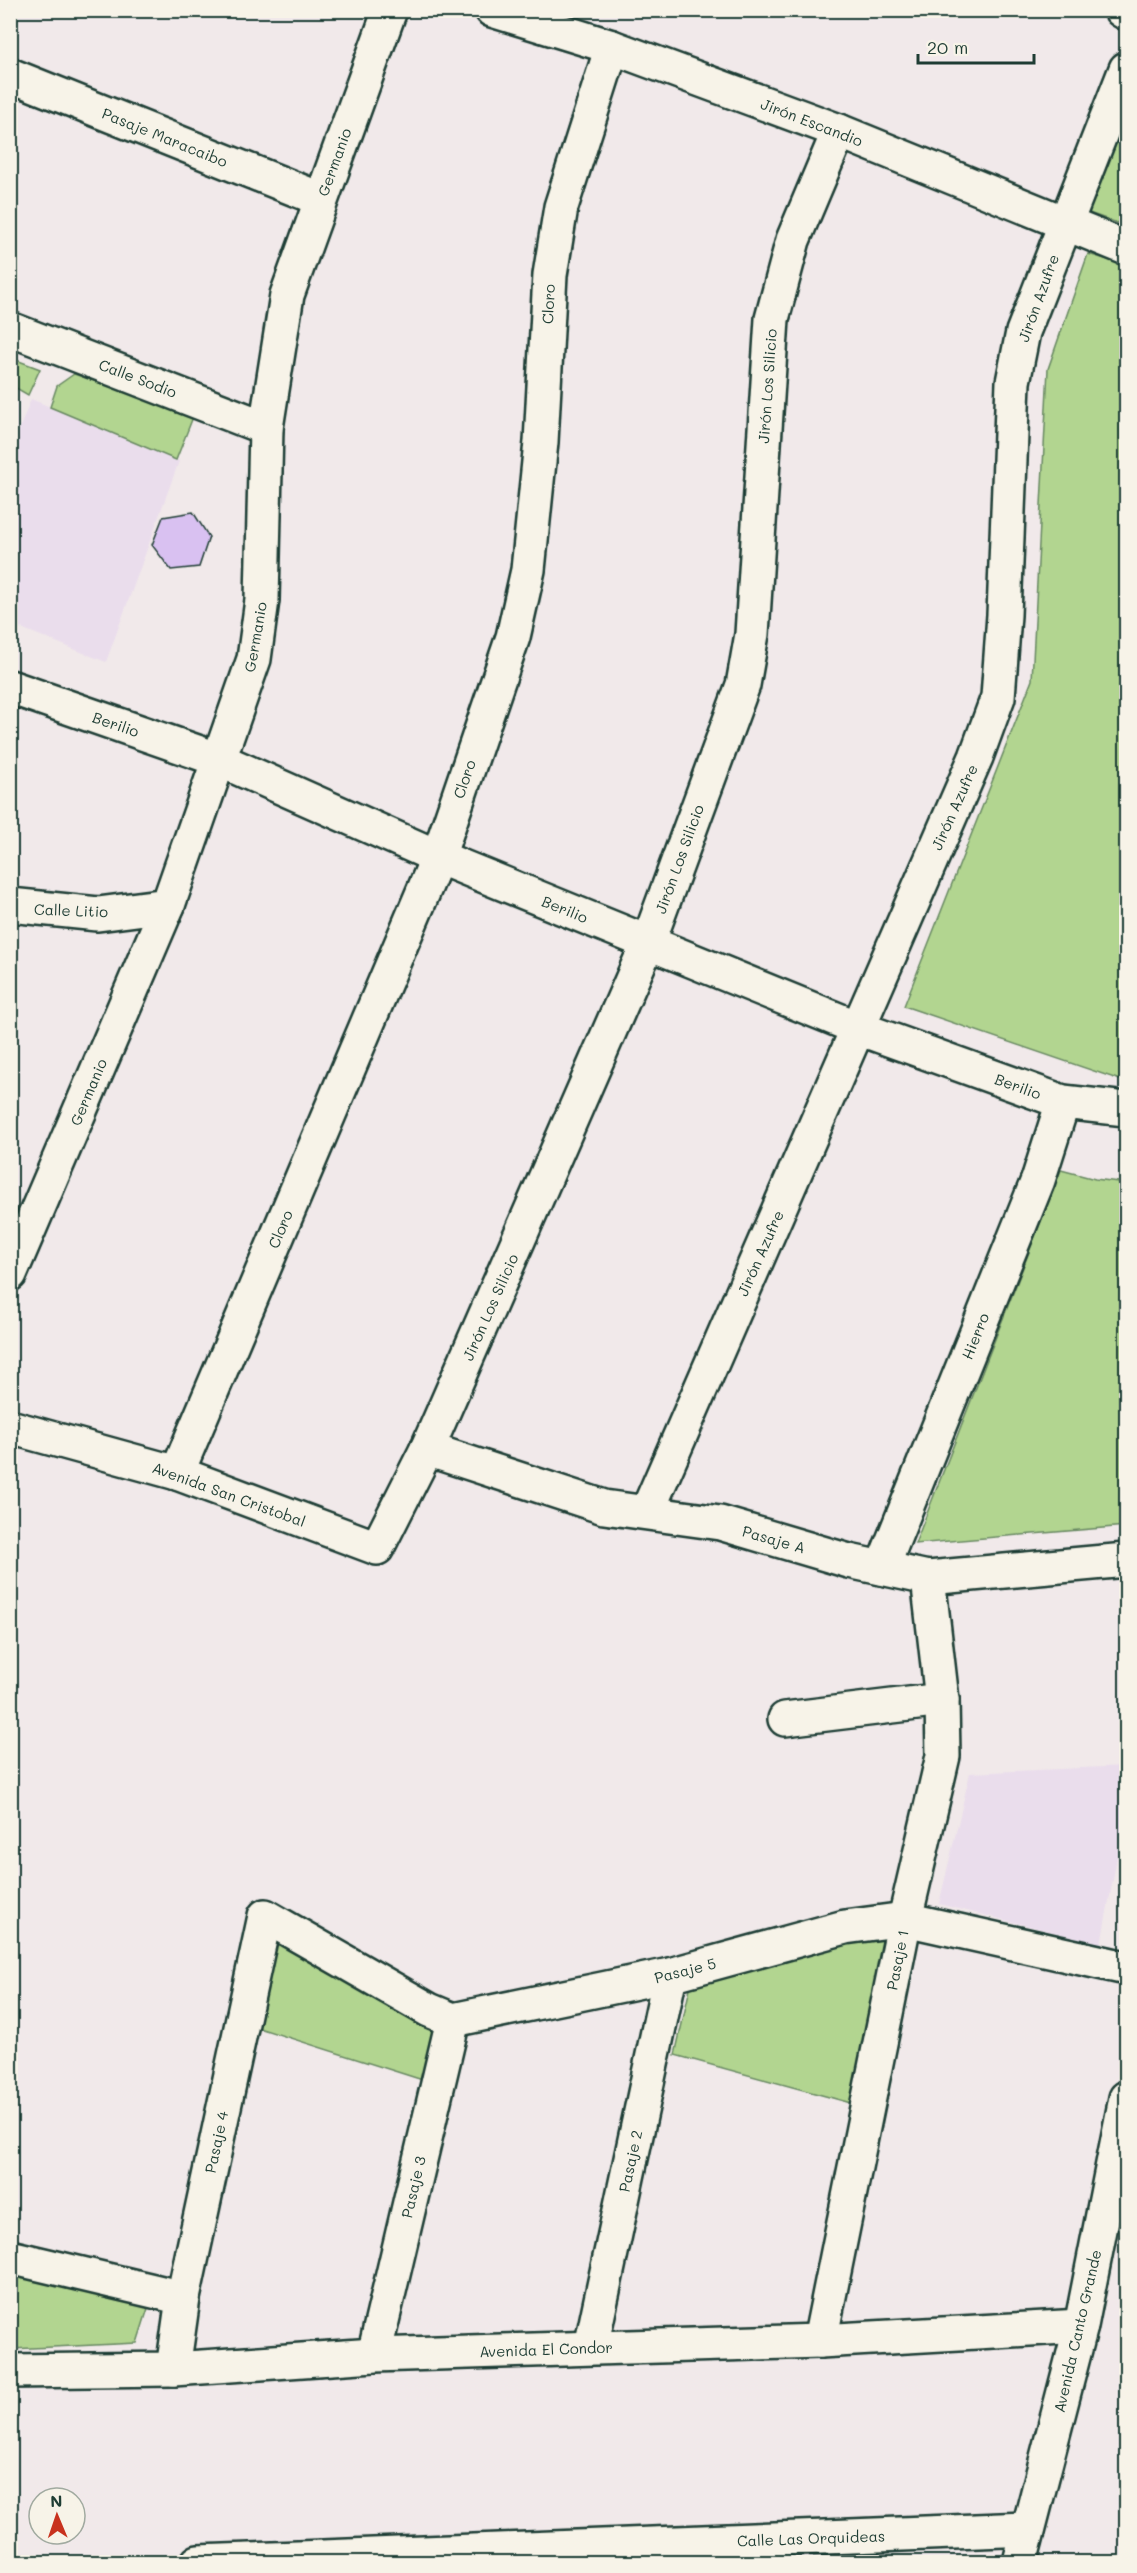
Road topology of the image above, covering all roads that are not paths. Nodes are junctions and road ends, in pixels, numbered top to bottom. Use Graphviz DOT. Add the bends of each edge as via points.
graph roads {
  1 [pos="390,10"];
  2 [pos="492,10"];
  3 [pos="1121,10"];
  4 [pos="1126,13"];
  5 [pos="612,47"];
  6 [pos="1126,69"];
  7 [pos="10,75"];
  8 [pos="839,131"];
  9 [pos="320,199"];
  10 [pos="1066,224"];
  11 [pos="1126,248"];
  12 [pos="10,328"];
  13 [pos="266,428"];
  14 [pos="10,687"];
  15 [pos="220,760"];
  16 [pos="438,857"];
  17 [pos="10,905"];
  18 [pos="168,905"];
  19 [pos="648,943"];
  20 [pos="858,1028"];
  21 [pos="1063,1102"];
  22 [pos="1126,1109"];
  23 [pos="10,1274"];
  24 [pos="10,1427"];
  25 [pos="427,1449"];
  26 [pos="177,1473"];
  27 [pos="647,1512"];
  28 [pos="377,1548"];
  29 [pos="1126,1560"];
  30 [pos="882,1568"];
  31 [pos="928,1578"];
  32 [pos="942,1700"];
  33 [pos="785,1719"];
  34 [pos="905,1919"];
  35 [pos="1126,1968"];
  36 [pos="669,1975"];
  37 [pos="453,2020"];
  38 [pos="1126,2098"];
  39 [pos="10,2257"];
  40 [pos="183,2298"];
  41 [pos="1082,2326"];
  42 [pos="820,2340"];
  43 [pos="591,2347"];
  44 [pos="374,2355"];
  45 [pos="173,2369"];
  46 [pos="10,2371"];
  47 [pos="1028,2529"];
  48 [pos="198,2562"];
  49 [pos="1020,2562"];
  1 -- 9 [label="street, Germanio"];
  2 -- 5 [label="street, Jirón Escandio"];
  3 -- 4 [label="street"];
  5 -- 8 [label="street, Jirón Escandio"];
  5 -- 16 [label="street, Cloro" via="561,207 550,274 541,442 528,570 513,637"];
  6 -- 10 [label="street, Jirón Azufre"];
  7 -- 9 [label="street, Pasaje Maracaibo"];
  8 -- 10 [label="street, Jirón Escandio"];
  8 -- 19 [label="street, Jirón Los Silicio" via="794,240 772,319 752,634 743,685"];
  9 -- 13 [label="street, Germanio" via="287,295"];
  10 -- 11 [label="street, Jirón Escandio"];
  10 -- 20 [label="street, Jirón Azufre" via="1023,332 1013,382 998,697 976,757"];
  12 -- 13 [label="street, Calle Sodio"];
  13 -- 15 [label="street, Germanio" via="262,600 254,659"];
  14 -- 15 [label="street, Berilio"];
  15 -- 16 [label="street, Berilio"];
  15 -- 18 [label="street, Germanio"];
  16 -- 19 [label="street, Berilio"];
  16 -- 26 [label="street, Cloro"];
  17 -- 18 [label="street, Calle Litio" via="98,914"];
  18 -- 23 [label="street, Germanio"];
  19 -- 20 [label="street, Berilio"];
  19 -- 25 [label="street, Jirón Los Silicio"];
  20 -- 21 [label="street, Berilio"];
  20 -- 27 [label="street, Jirón Azufre"];
  21 -- 22 [label="street, Berilio"];
  21 -- 30 [label="street, Hierro" via="1038,1180"];
  24 -- 26 [label="street, Avenida San Cristobal"];
  25 -- 27 [label="street, Pasaje A" via="604,1507"];
  25 -- 28 [label="street, Jirón Los Silicio"];
  26 -- 28 [label="street, Avenida San Cristobal"];
  27 -- 30 [label="street, Pasaje A" via="720,1523"];
  29 -- 31 [label="street, Pasaje A"];
  30 -- 31 [label="street, Pasaje A"];
  31 -- 32 [label="street, Pasaje 1"];
  32 -- 33 [label="street"];
  32 -- 34 [label="street, Pasaje 1" via="943,1756"];
  34 -- 35 [label="street, Pasaje 5"];
  34 -- 36 [label="street, Pasaje 5" via="846,1927"];
  34 -- 42 [label="street, Pasaje 1"];
  36 -- 37 [label="street, Pasaje 5"];
  36 -- 43 [label="street, Pasaje 2"];
  37 -- 40 [label="street, Pasaje 4" via="265,1916"];
  37 -- 44 [label="street, Pasaje 3"];
  38 -- 41 [label="street, Avenida Canto Grande"];
  39 -- 40 [label="street"];
  40 -- 45 [label="street, Pasaje 4"];
  41 -- 42 [label="street, Avenida El Condor"];
  41 -- 47 [label="street, Avenida Canto Grande"];
  42 -- 43 [label="street, Avenida El Condor"];
  43 -- 44 [label="street, Avenida El Condor"];
  44 -- 45 [label="street, Avenida El Condor"];
  45 -- 46 [label="street, Avenida El Condor"];
  47 -- 48 [label="street, Calle Las Orquideas"];
  47 -- 49 [label="street, Avenida Canto Grande"];
}
